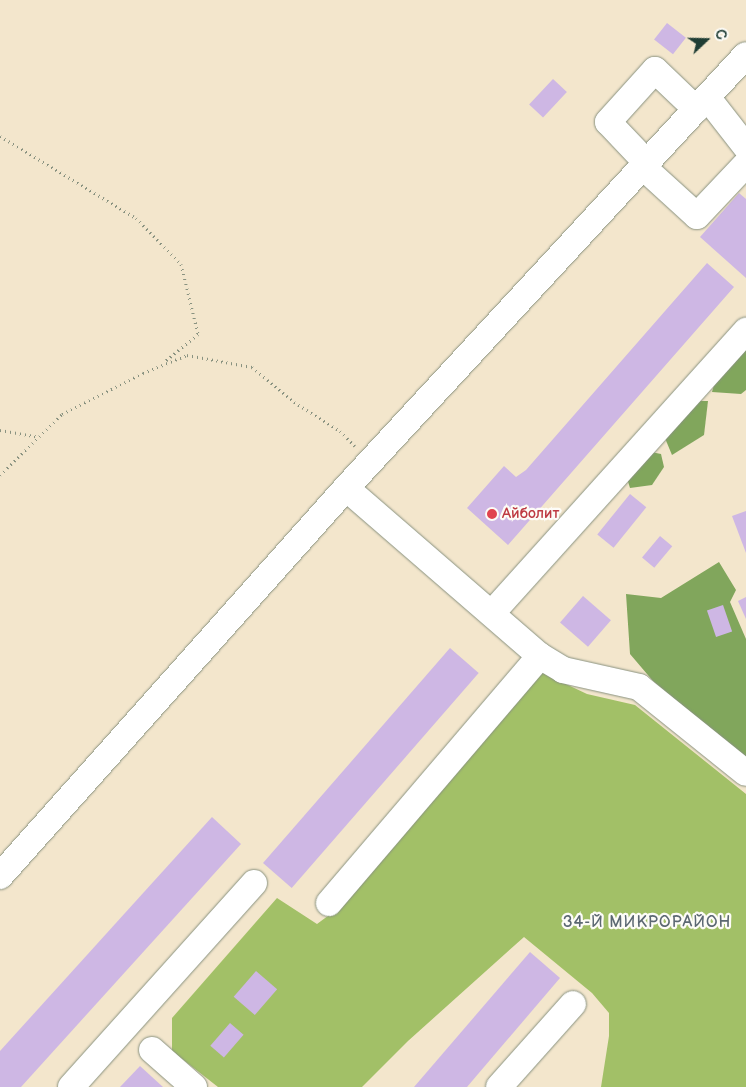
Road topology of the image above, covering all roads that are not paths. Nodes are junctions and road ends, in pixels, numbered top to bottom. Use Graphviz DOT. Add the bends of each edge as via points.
graph roads {
  1 [pos="746,55"];
  2 [pos="702,103"];
  3 [pos="746,147"];
  4 [pos="644,164"];
  5 [pos="746,164"];
  6 [pos="746,331"];
  7 [pos="346,488"];
  8 [pos="492,613"];
  9 [pos="540,656"];
  10 [pos="746,772"];
  11 [pos="0,876"];
  12 [pos="254,883"];
  13 [pos="329,903"];
  14 [pos="573,1004"];
  15 [pos="152,1050"];
  16 [pos="71,1087"];
  17 [pos="194,1087"];
  18 [pos="499,1087"];
  1 -- 2 [label="street"];
  2 -- 3 [label="street"];
  2 -- 4 [label="street"];
  2 -- 4 [label="street" via="655,70 608,122"];
  4 -- 5 [label="street" via="697,216"];
  4 -- 7 [label="street"];
  6 -- 8 [label="street"];
  7 -- 8 [label="street"];
  7 -- 11 [label="street"];
  8 -- 9 [label="street"];
  9 -- 10 [label="street" via="563,670 639,687"];
  9 -- 13 [label="street"];
  12 -- 16 [label="street"];
  14 -- 18 [label="street"];
  15 -- 17 [label="street"];
}
